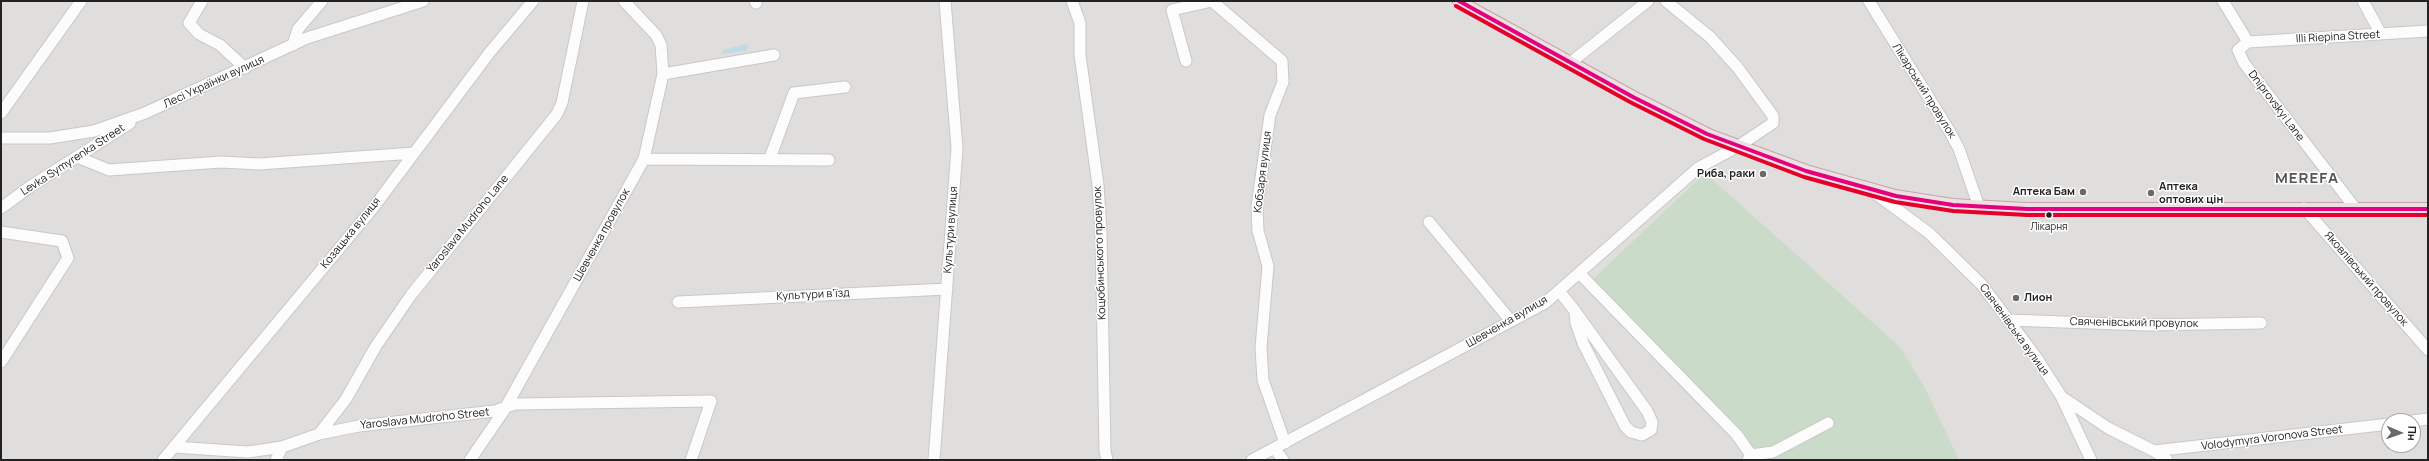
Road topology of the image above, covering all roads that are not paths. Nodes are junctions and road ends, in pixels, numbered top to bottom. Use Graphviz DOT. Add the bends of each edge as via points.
graph roads {
  1 [pos="81,1"];
  2 [pos="202,1"];
  3 [pos="322,1"];
  4 [pos="423,1"];
  5 [pos="533,1"];
  6 [pos="583,1"];
  7 [pos="624,1"];
  8 [pos="944,1"];
  9 [pos="1072,1"];
  10 [pos="1212,1"];
  11 [pos="1459,1"];
  12 [pos="1648,1"];
  13 [pos="1666,1"];
  14 [pos="1869,1"];
  15 [pos="2223,1"];
  16 [pos="2365,5"];
  17 [pos="2428,31"];
  18 [pos="2381,34"];
  19 [pos="2248,42"];
  20 [pos="293,44"];
  21 [pos="774,54"];
  22 [pos="1186,62"];
  23 [pos="1570,63"];
  24 [pos="245,68"];
  25 [pos="663,74"];
  26 [pos="845,87"];
  27 [pos="1,113"];
  28 [pos="146,113"];
  29 [pos="1,138"];
  30 [pos="1738,147"];
  31 [pos="414,153"];
  32 [pos="77,157"];
  33 [pos="644,158"];
  34 [pos="770,158"];
  35 [pos="829,160"];
  36 [pos="1872,191"];
  37 [pos="1979,207"];
  38 [pos="1,208"];
  39 [pos="2304,208"];
  40 [pos="2355,208"];
  41 [pos="2428,209"];
  42 [pos="1429,222"];
  43 [pos="1,232"];
  44 [pos="1579,273"];
  45 [pos="947,289"];
  46 [pos="1559,291"];
  47 [pos="678,302"];
  48 [pos="1575,311"];
  49 [pos="2008,320"];
  50 [pos="1511,321"];
  51 [pos="2260,323"];
  52 [pos="2428,350"];
  53 [pos="1,362"];
  54 [pos="2061,396"];
  55 [pos="505,408"];
  56 [pos="1828,423"];
  57 [pos="2381,425"];
  58 [pos="319,434"];
  59 [pos="1280,446"];
  60 [pos="174,447"];
  61 [pos="282,447"];
  62 [pos="2154,451"];
  63 [pos="1750,457"];
  64 [pos="163,460"];
  65 [pos="276,460"];
  66 [pos="470,460"];
  67 [pos="691,460"];
  68 [pos="934,460"];
  69 [pos="1107,460"];
  70 [pos="1252,460"];
  71 [pos="1283,460"];
  72 [pos="2091,460"];
  73 [pos="2167,460"];
  1 -- 27 [label="street"];
  2 -- 24 [label="street" via="189,23 199,34 220,45"];
  3 -- 20 [label="street" via="298,29"];
  4 -- 20 [label="street, Лесі Українки вулиця"];
  5 -- 31 [label="street, Козацька вулиця" via="490,52"];
  6 -- 58 [label="street, Yaroslava Mudroho Lane" via="562,102 557,114 411,295 376,346 346,399"];
  7 -- 25 [label="street, Шевченка провулок" via="656,35 661,45"];
  8 -- 45 [label="street, Культури вулиця" via="949,32 957,148"];
  9 -- 69 [label="street, Коцюбинського провулок" via="1080,24 1080,55 1098,185"];
  10 -- 22 [label="street" via="1172,10"];
  10 -- 59 [label="street, Кобзаря вулиця" via="1282,61 1282,82 1270,115 1257,206 1258,231 1268,266 1261,348 1263,380"];
  11 -- 23 [label="highway"];
  12 -- 23 [label="street"];
  13 -- 30 [label="street, Шевченка вулиця" via="1710,37 1738,68 1773,116 1773,123"];
  14 -- 37 [label="street, Лікарський провулок" via="1950,132 1959,149"];
  15 -- 19 [label="street"];
  16 -- 18 [label="street"];
  17 -- 18 [label="street, Illi Riepina Street"];
  18 -- 19 [label="street, Illi Riepina Street"];
  19 -- 40 [label="street, Dniprovskyi Lane" via="2238,50 2244,63"];
  20 -- 24 [label="street, Лесі Українки вулиця"];
  21 -- 25 [label="street"];
  23 -- 30 [label="highway" via="1673,118"];
  24 -- 28 [label="street, Лесі Українки вулиця"];
  25 -- 33 [label="street, Шевченка провулок"];
  26 -- 34 [label="street" via="794,93"];
  28 -- 29 [label="street, Лесі Українки вулиця" via="94,131 50,138"];
  28 -- 32 [label="street, Levka Symyrenka Street"];
  30 -- 36 [label="highway"];
  30 -- 44 [label="street, Шевченка вулиця" via="1698,168"];
  31 -- 32 [label="street" via="260,164 221,162 109,170"];
  31 -- 60 [label="street, Козацька вулиця" via="373,208"];
  32 -- 38 [label="street, Levka Symyrenka Street"];
  33 -- 34 [label="street"];
  33 -- 55 [label="street, Шевченка провулок"];
  34 -- 35 [label="street"];
  36 -- 37 [label="highway" via="1919,201"];
  36 -- 49 [label="street, Свяченівська вулиця" via="1929,233 1982,285"];
  37 -- 39 [label="highway" via="2084,210"];
  39 -- 40 [label="highway"];
  39 -- 52 [label="street, Яковлівський провулок"];
  40 -- 41 [label="highway"];
  42 -- 50 [label="street"];
  43 -- 53 [label="street" via="62,241 68,258"];
  44 -- 46 [label="street, Шевченка вулиця"];
  44 -- 63 [label="street" via="1737,435"];
  45 -- 47 [label="street, Культури в’їзд"];
  45 -- 68 [label="street, Культури вулиця"];
  46 -- 48 [label="street"];
  46 -- 50 [label="street, Шевченка вулиця" via="1545,303"];
  48 -- 48 [label="street" via="1647,411 1652,422 1651,430 1642,435 1631,432 1624,426 1583,343"];
  49 -- 51 [label="street, Свяченівський провулок" via="2147,325"];
  49 -- 54 [label="street, Свяченівська вулиця"];
  50 -- 59 [label="street, Шевченка вулиця"];
  54 -- 62 [label="street" via="2108,428"];
  54 -- 72 [label="street, Свяченівська вулиця"];
  55 -- 58 [label="street, Yaroslava Mudroho Street" via="358,426"];
  55 -- 66 [label="street, Шевченка провулок"];
  55 -- 67 [label="street, Yaroslava Mudroho Street" via="515,404 711,401"];
  56 -- 63 [label="street" via="1773,452"];
  57 -- 62 [label="street, Volodymyra Voronova Street"];
  58 -- 61 [label="street, Yaroslava Mudroho Street"];
  59 -- 70 [label="street, Шевченка вулиця"];
  59 -- 71 [label="street, Кобзаря вулиця"];
  60 -- 61 [label="street, Yaroslava Mudroho Street" via="248,452"];
  60 -- 64 [label="street, Козацька вулиця"];
  61 -- 65 [label="street"];
  62 -- 73 [label="street"];
}
